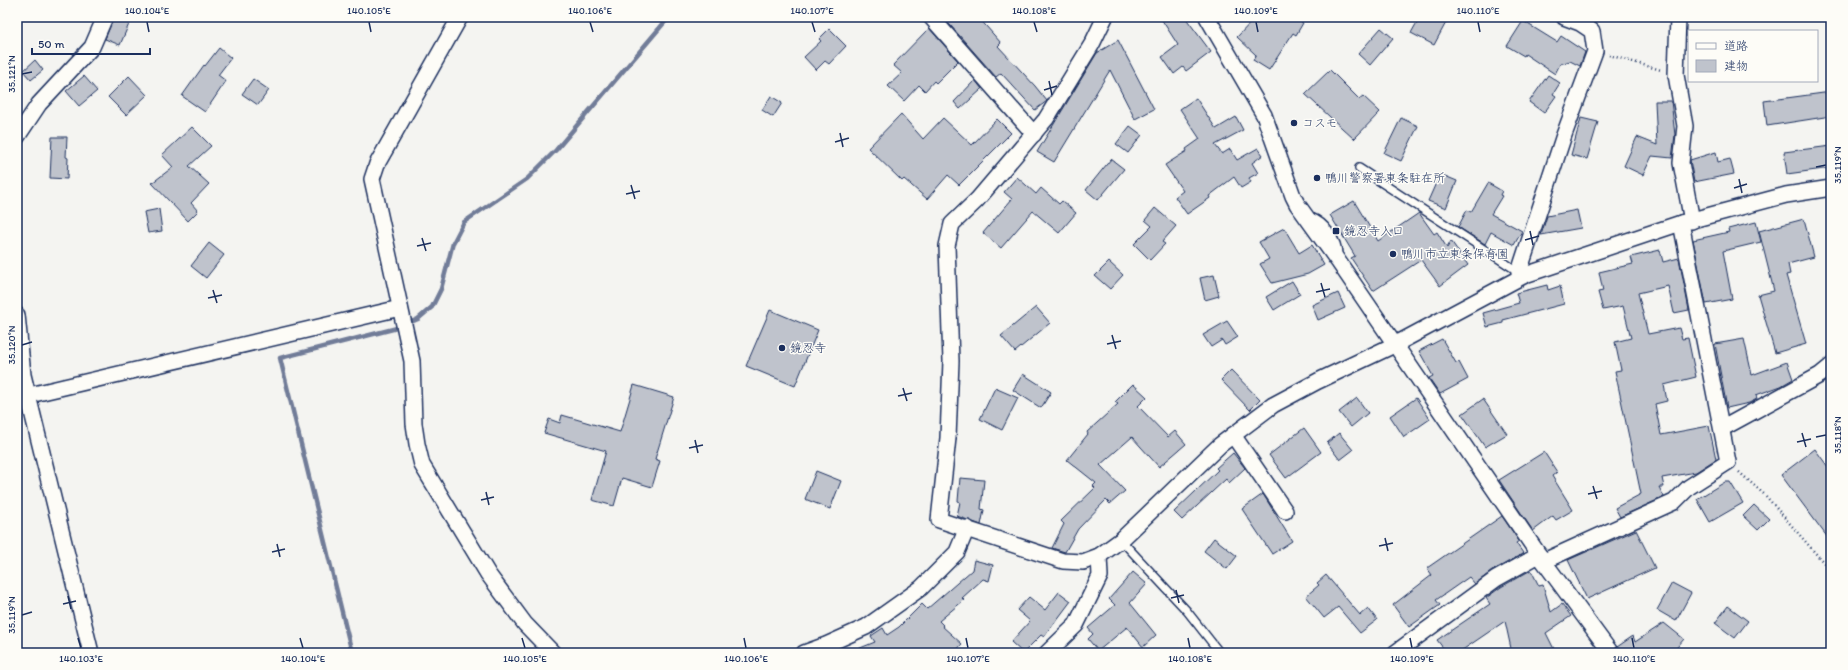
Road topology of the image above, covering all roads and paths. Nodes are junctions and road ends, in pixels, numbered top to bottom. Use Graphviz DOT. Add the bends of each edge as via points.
graph roads {
  1 [pos="105,17"];
  2 [pos="460,17"];
  3 [pos="931,17"];
  4 [pos="1105,17"];
  5 [pos="1207,17"];
  6 [pos="1564,17"];
  7 [pos="1678,17"];
  8 [pos="1595,51"];
  9 [pos="1676,74"];
  10 [pos="1034,134"];
  11 [pos="17,137"];
  12 [pos="1360,168"];
  13 [pos="1831,188"];
  14 [pos="1687,222"];
  15 [pos="1522,274"];
  16 [pos="402,312"];
  17 [pos="17,315"];
  18 [pos="1394,345"];
  19 [pos="1831,366"];
  20 [pos="23,397"];
  21 [pos="1723,428"];
  22 [pos="1233,435"];
  23 [pos="1728,462"];
  24 [pos="1285,511"];
  25 [pos="967,528"];
  26 [pos="1120,540"];
  27 [pos="1099,556"];
  28 [pos="1542,558"];
  29 [pos="1831,571"];
  30 [pos="90,653"];
  31 [pos="553,653"];
  32 [pos="804,653"];
  33 [pos="1047,653"];
  34 [pos="1220,653"];
  35 [pos="1395,653"];
  36 [pos="1611,653"];
  1 -- 11 [label="street" via="92,47 39,104"];
  2 -- 16 [label="street" via="377,164 372,179"];
  3 -- 10 [label="street"];
  4 -- 10 [label="street" via="1092,44"];
  5 -- 18 [label="street" via="1264,115 1293,196"];
  6 -- 8 [label="street" via="1592,31"];
  7 -- 9 [label="street"];
  8 -- 9 [label="path"];
  8 -- 15 [label="street" via="1564,135"];
  9 -- 14 [label="street" via="1685,126 1682,163"];
  10 -- 25 [label="street" via="977,200 952,224 947,246 951,361 948,438 939,520"];
  12 -- 15 [label="lane"];
  13 -- 14 [label="street" via="1786,196"];
  14 -- 15 [label="street"];
  14 -- 21 [label="street"];
  15 -- 18 [label="street"];
  16 -- 20 [label="street"];
  16 -- 31 [label="street" via="412,361 414,424 422,465 488,574 525,624"];
  17 -- 20 [label="street"];
  18 -- 22 [label="street" via="1273,405"];
  18 -- 28 [label="street"];
  19 -- 21 [label="street" via="1820,375"];
  20 -- 30 [label="street"];
  21 -- 23 [label="street"];
  22 -- 24 [label="street"];
  22 -- 26 [label="street"];
  23 -- 28 [label="street" via="1689,488 1674,502"];
  23 -- 29 [label="path" via="1764,496"];
  25 -- 27 [label="street" via="1063,561 1083,562"];
  25 -- 32 [label="street" via="957,552 921,588 866,626 826,646"];
  26 -- 27 [label="street"];
  26 -- 34 [label="lane" via="1186,611"];
  27 -- 33 [label="street" via="1100,576 1076,625"];
  28 -- 35 [label="street" via="1496,579"];
  28 -- 36 [label="street"];
}
